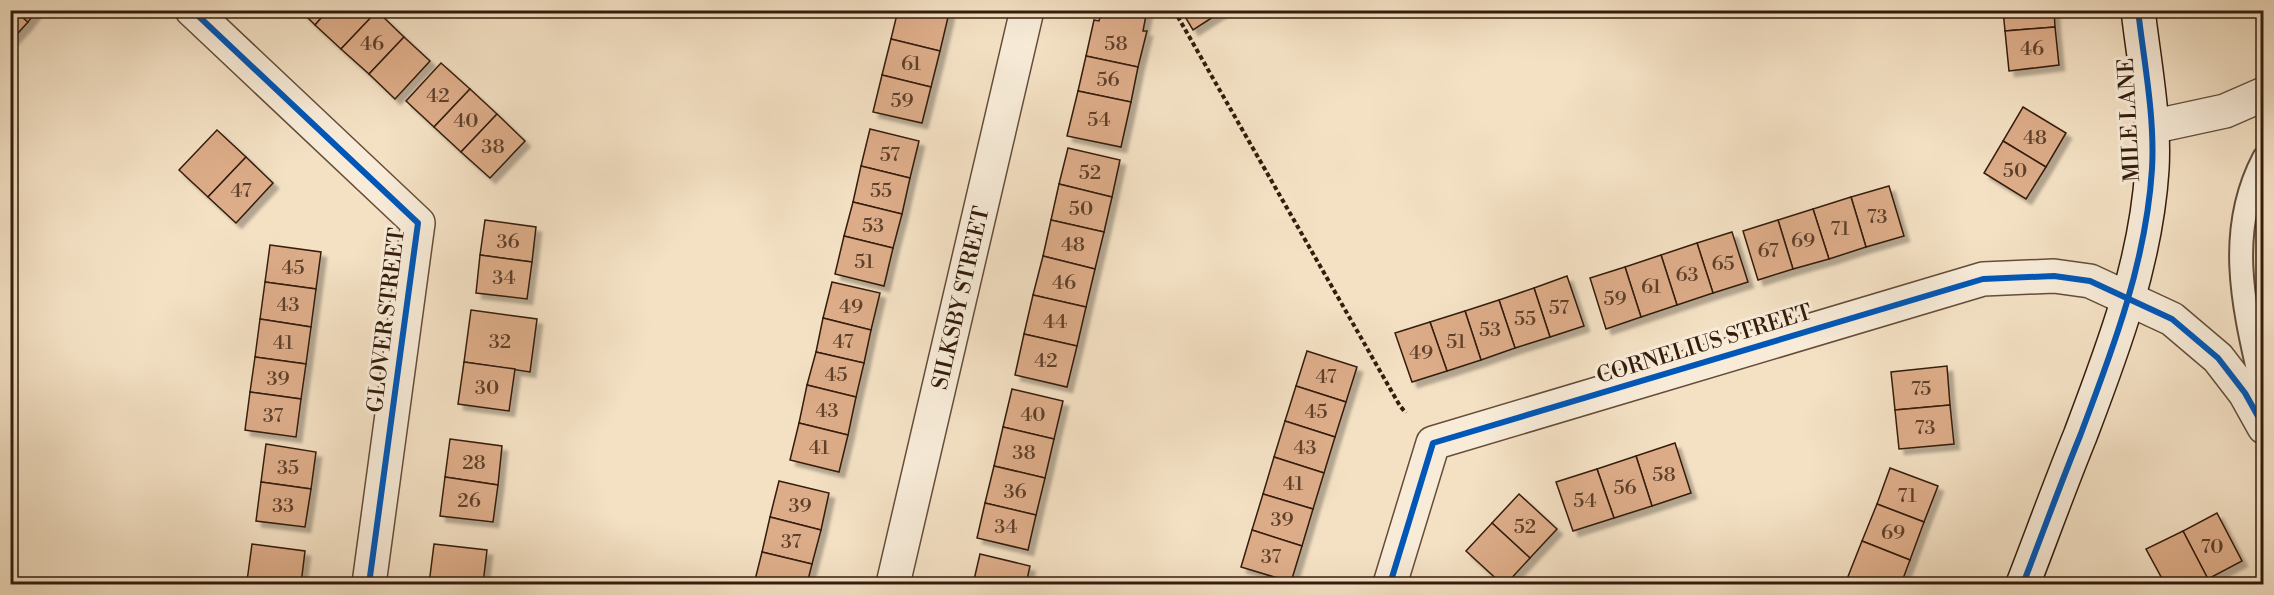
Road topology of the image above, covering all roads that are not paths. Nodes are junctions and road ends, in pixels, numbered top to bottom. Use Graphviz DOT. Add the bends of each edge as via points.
graph roads {
  1 [pos="192,10"];
  2 [pos="1027,10"];
  3 [pos="2138,10"];
  4 [pos="2264,94"];
  5 [pos="2151,127"];
  6 [pos="2264,158"];
  7 [pos="2130,298"];
  8 [pos="2264,396"];
  9 [pos="2264,427"];
  10 [pos="369,585"];
  11 [pos="893,585"];
  12 [pos="1390,585"];
  13 [pos="2023,585"];
  1 -- 10 [label="street, GLOVER STREET" via="418,223"];
  2 -- 11 [label="street, SILKSBY STREET"];
  3 -- 5 [label="street, MILE LANE"];
  4 -- 5 [label="street" via="2225,111"];
  5 -- 7 [label="street, MILE LANE" via="2149,199"];
  6 -- 8 [label="lane" via="2245,208 2240,259 2244,308"];
  7 -- 9 [label="street, CORNELIUS STREET" via="2172,319 2217,357 2245,393"];
  7 -- 12 [label="street, CORNELIUS STREET" via="2090,281 2054,276 1983,279 1433,443"];
  7 -- 13 [label="street, MILE LANE"];
}
